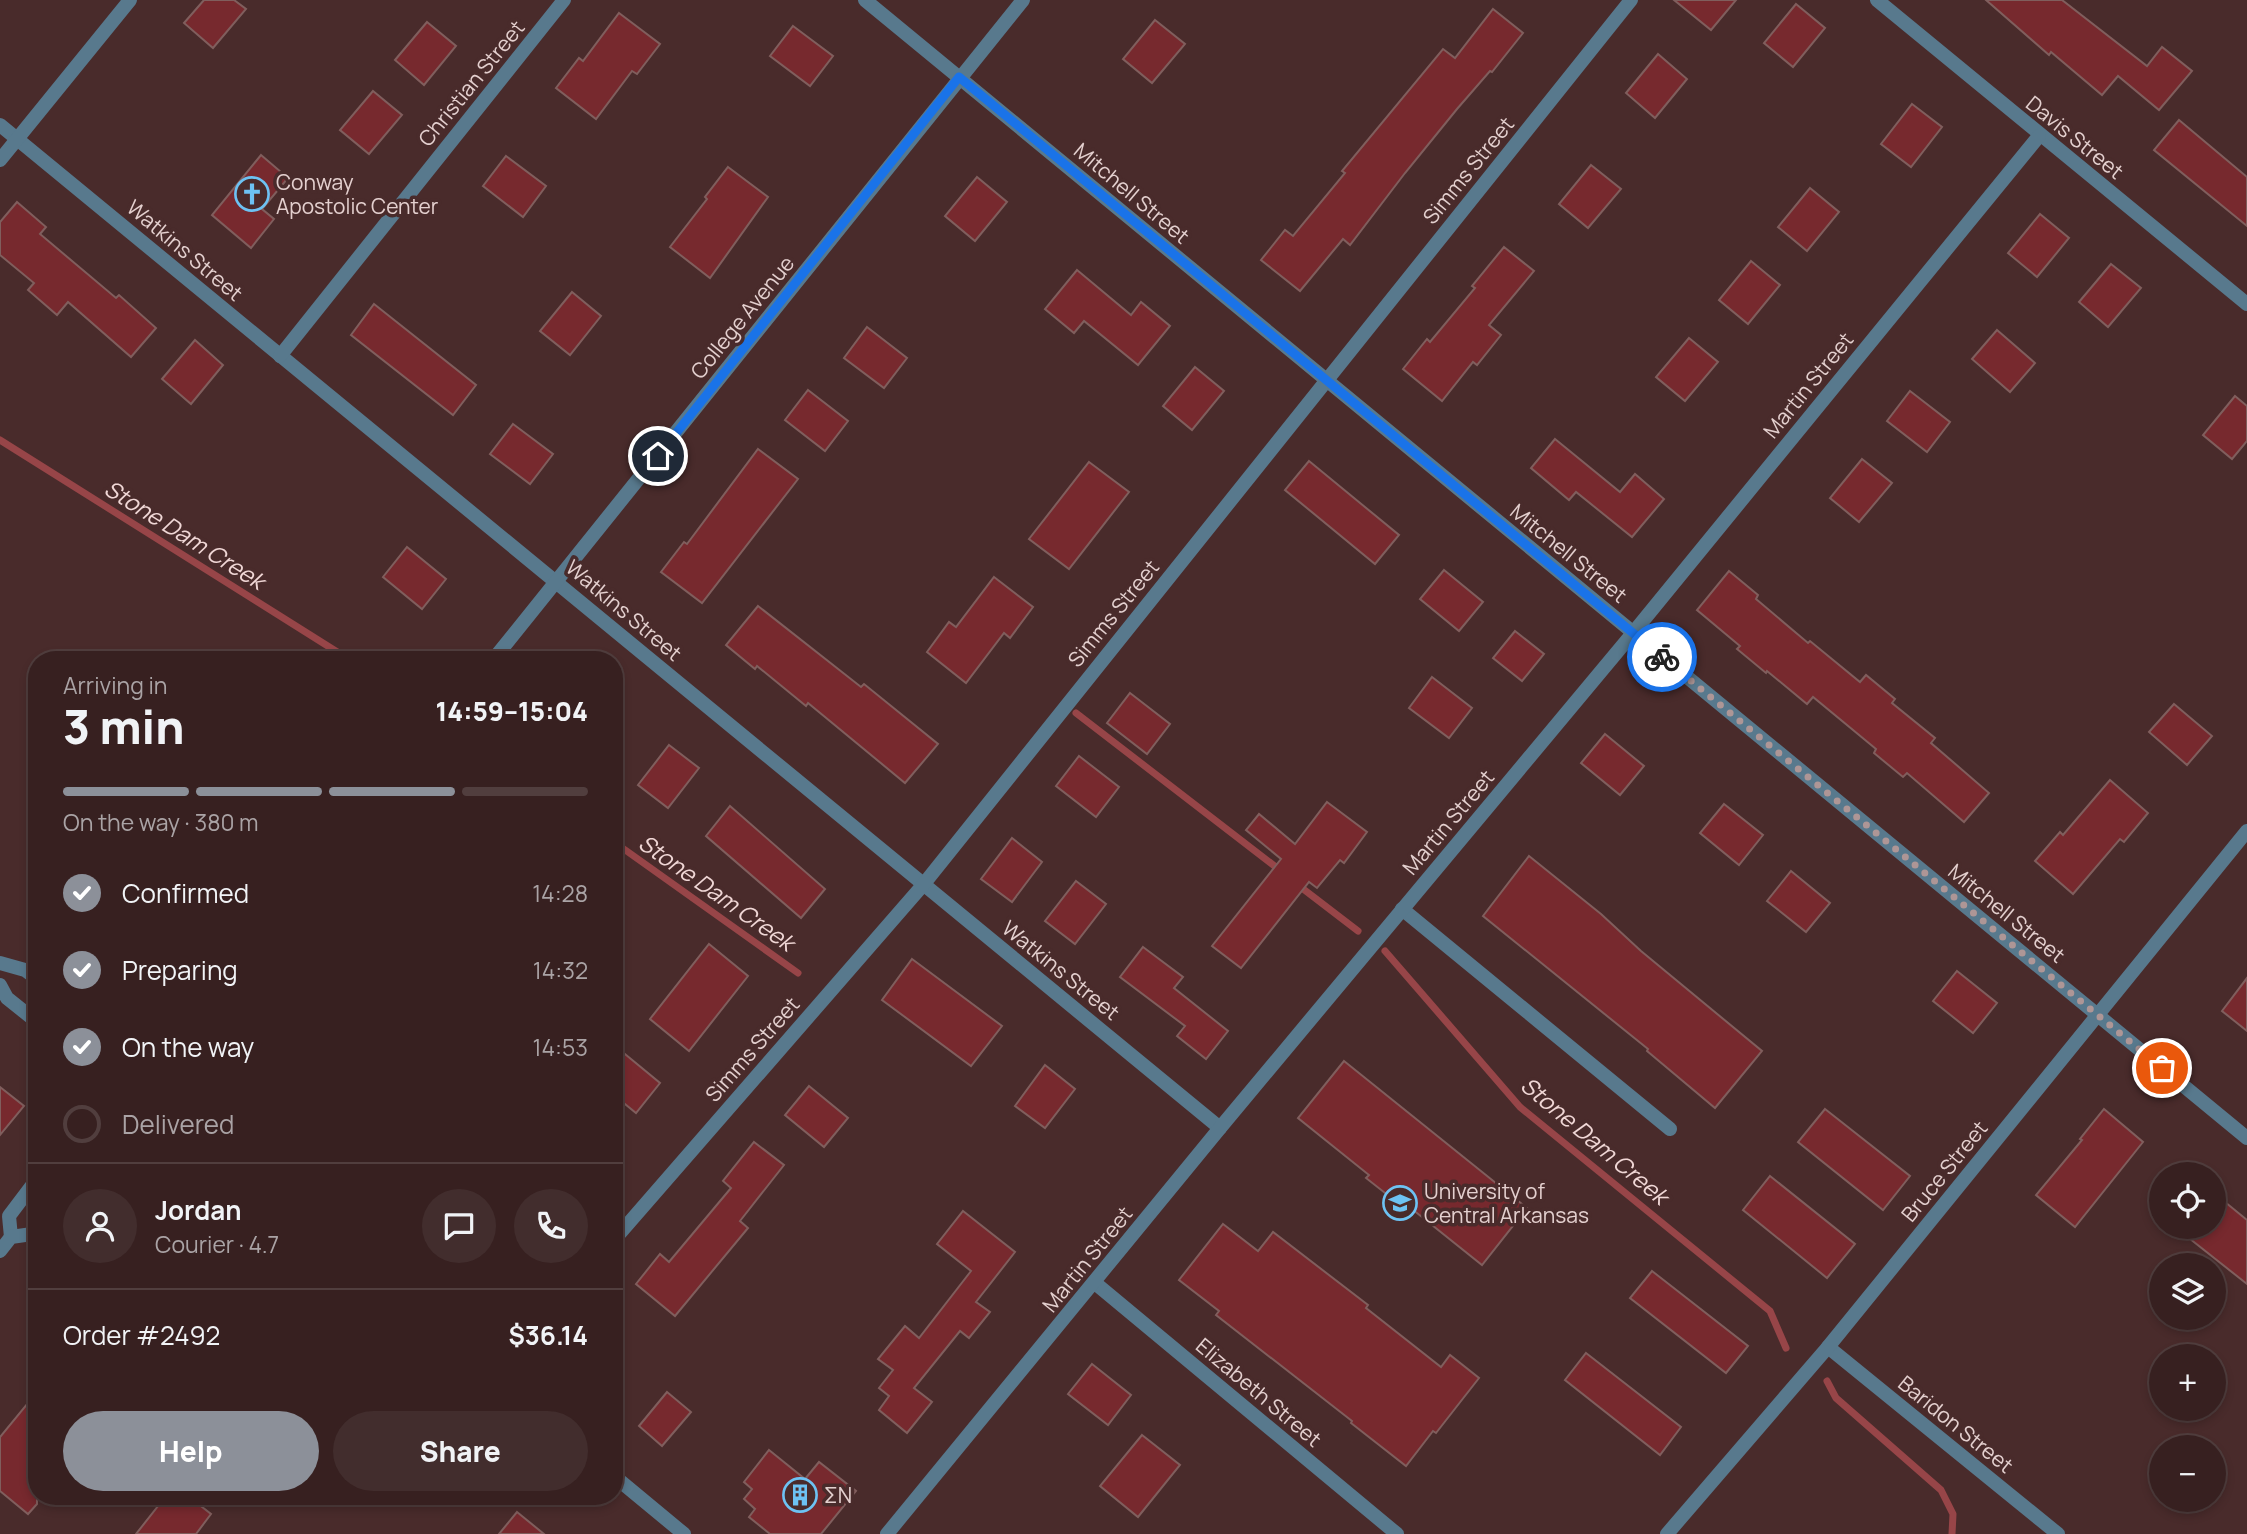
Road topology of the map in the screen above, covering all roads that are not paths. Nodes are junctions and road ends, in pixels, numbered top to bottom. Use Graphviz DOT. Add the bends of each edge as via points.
graph roads {
  1 [pos="130,0"];
  2 [pos="564,0"];
  3 [pos="865,0"];
  4 [pos="1023,0"];
  5 [pos="1631,0"];
  6 [pos="1877,0"];
  7 [pos="959,77"];
  8 [pos="0,125"];
  9 [pos="2039,135"];
  10 [pos="17,139"];
  11 [pos="0,160"];
  12 [pos="2247,304"];
  13 [pos="280,356"];
  14 [pos="1326,381"];
  15 [pos="557,582"];
  16 [pos="1633,633"];
  17 [pos="500,651"];
  18 [pos="2247,831"];
  19 [pos="923,885"];
  20 [pos="1402,909"];
  21 [pos="0,963"];
  22 [pos="28,972"];
  23 [pos="0,985"];
  24 [pos="28,1014"];
  25 [pos="2098,1015"];
  26 [pos="1220,1128"];
  27 [pos="1670,1129"];
  28 [pos="2247,1138"];
  29 [pos="28,1191"];
  30 [pos="623,1230"];
  31 [pos="28,1235"];
  32 [pos="11,1237"];
  33 [pos="0,1251"];
  34 [pos="1095,1283"];
  35 [pos="1828,1347"];
  36 [pos="623,1483"];
  37 [pos="684,1534"];
  38 [pos="887,1534"];
  39 [pos="1397,1534"];
  40 [pos="1667,1534"];
  41 [pos="2058,1534"];
  1 -- 10 [label="street"];
  2 -- 13 [label="street, Christian Street"];
  3 -- 7 [label="street, Mitchell Street"];
  4 -- 7 [label="street, College Avenue"];
  5 -- 14 [label="street, Simms Street"];
  6 -- 9 [label="street, Davis Street"];
  7 -- 14 [label="street, Mitchell Street"];
  7 -- 15 [label="street, College Avenue"];
  8 -- 10 [label="street, Watkins Street"];
  9 -- 12 [label="street, Davis Street"];
  9 -- 16 [label="street, Martin Street"];
  10 -- 11 [label="street"];
  10 -- 13 [label="street, Watkins Street"];
  13 -- 15 [label="street, Watkins Street"];
  14 -- 16 [label="street, Mitchell Street"];
  14 -- 19 [label="street, Simms Street"];
  15 -- 17 [label="street, College Avenue"];
  15 -- 19 [label="street, Watkins Street"];
  16 -- 20 [label="street, Martin Street"];
  16 -- 25 [label="street, Mitchell Street"];
  18 -- 25 [label="street, Bruce Street"];
  19 -- 26 [label="street, Watkins Street"];
  19 -- 30 [label="street, Simms Street"];
  20 -- 26 [label="street, Martin Street"];
  20 -- 27 [label="street"];
  21 -- 22 [label="street"];
  23 -- 24 [label="street" via="6,998"];
  25 -- 28 [label="street, Mitchell Street"];
  25 -- 35 [label="street, Bruce Street"];
  26 -- 34 [label="street, Martin Street"];
  29 -- 32 [label="street" via="9,1216"];
  31 -- 32 [label="street"];
  32 -- 33 [label="street"];
  34 -- 38 [label="street, Martin Street"];
  34 -- 39 [label="street, Elizabeth Street"];
  35 -- 40 [label="street, Bruce Street"];
  35 -- 41 [label="street, Baridon Street"];
  36 -- 37 [label="street"];
}
